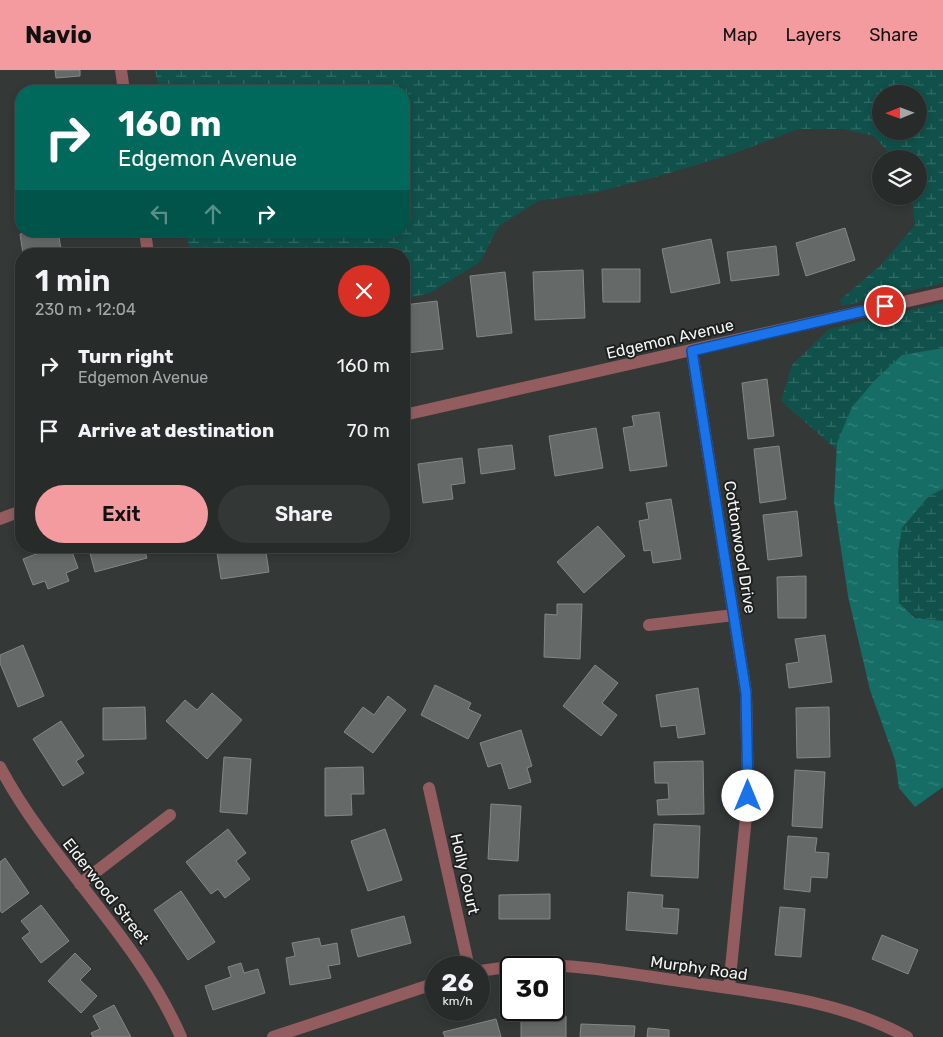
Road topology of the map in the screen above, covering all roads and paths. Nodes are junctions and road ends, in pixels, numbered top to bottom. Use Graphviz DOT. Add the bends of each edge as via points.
graph roads {
  1 [pos="121,70"];
  2 [pos="123,85"];
  3 [pos="943,293"];
  4 [pos="692,351"];
  5 [pos="410,414"];
  6 [pos="15,513"];
  7 [pos="0,519"];
  8 [pos="734,615"];
  9 [pos="649,624"];
  10 [pos="0,767"];
  11 [pos="429,788"];
  12 [pos="170,815"];
  13 [pos="80,884"];
  14 [pos="466,956"];
  15 [pos="490,970"];
  16 [pos="425,987"];
  17 [pos="729,988"];
  18 [pos="180,1037"];
  19 [pos="273,1037"];
  20 [pos="907,1037"];
  1 -- 2 [label="street"];
  3 -- 4 [label="street, Edgemon Avenue"];
  4 -- 5 [label="street, Edgemon Avenue"];
  4 -- 8 [label="street, Cottonwood Drive"];
  6 -- 7 [label="street"];
  8 -- 9 [label="street"];
  8 -- 17 [label="street, Cottonwood Drive" via="746,693 748,796"];
  10 -- 13 [label="street, Elderwood Street" via="39,831"];
  11 -- 14 [label="street, Holly Court"];
  12 -- 13 [label="street"];
  13 -- 18 [label="street, Elderwood Street" via="133,952 168,1007"];
  15 -- 17 [label="street, Murphy Road" via="527,965 571,967"];
  16 -- 19 [label="street"];
  17 -- 20 [label="street, Murphy Road" via="828,1004"];
}
